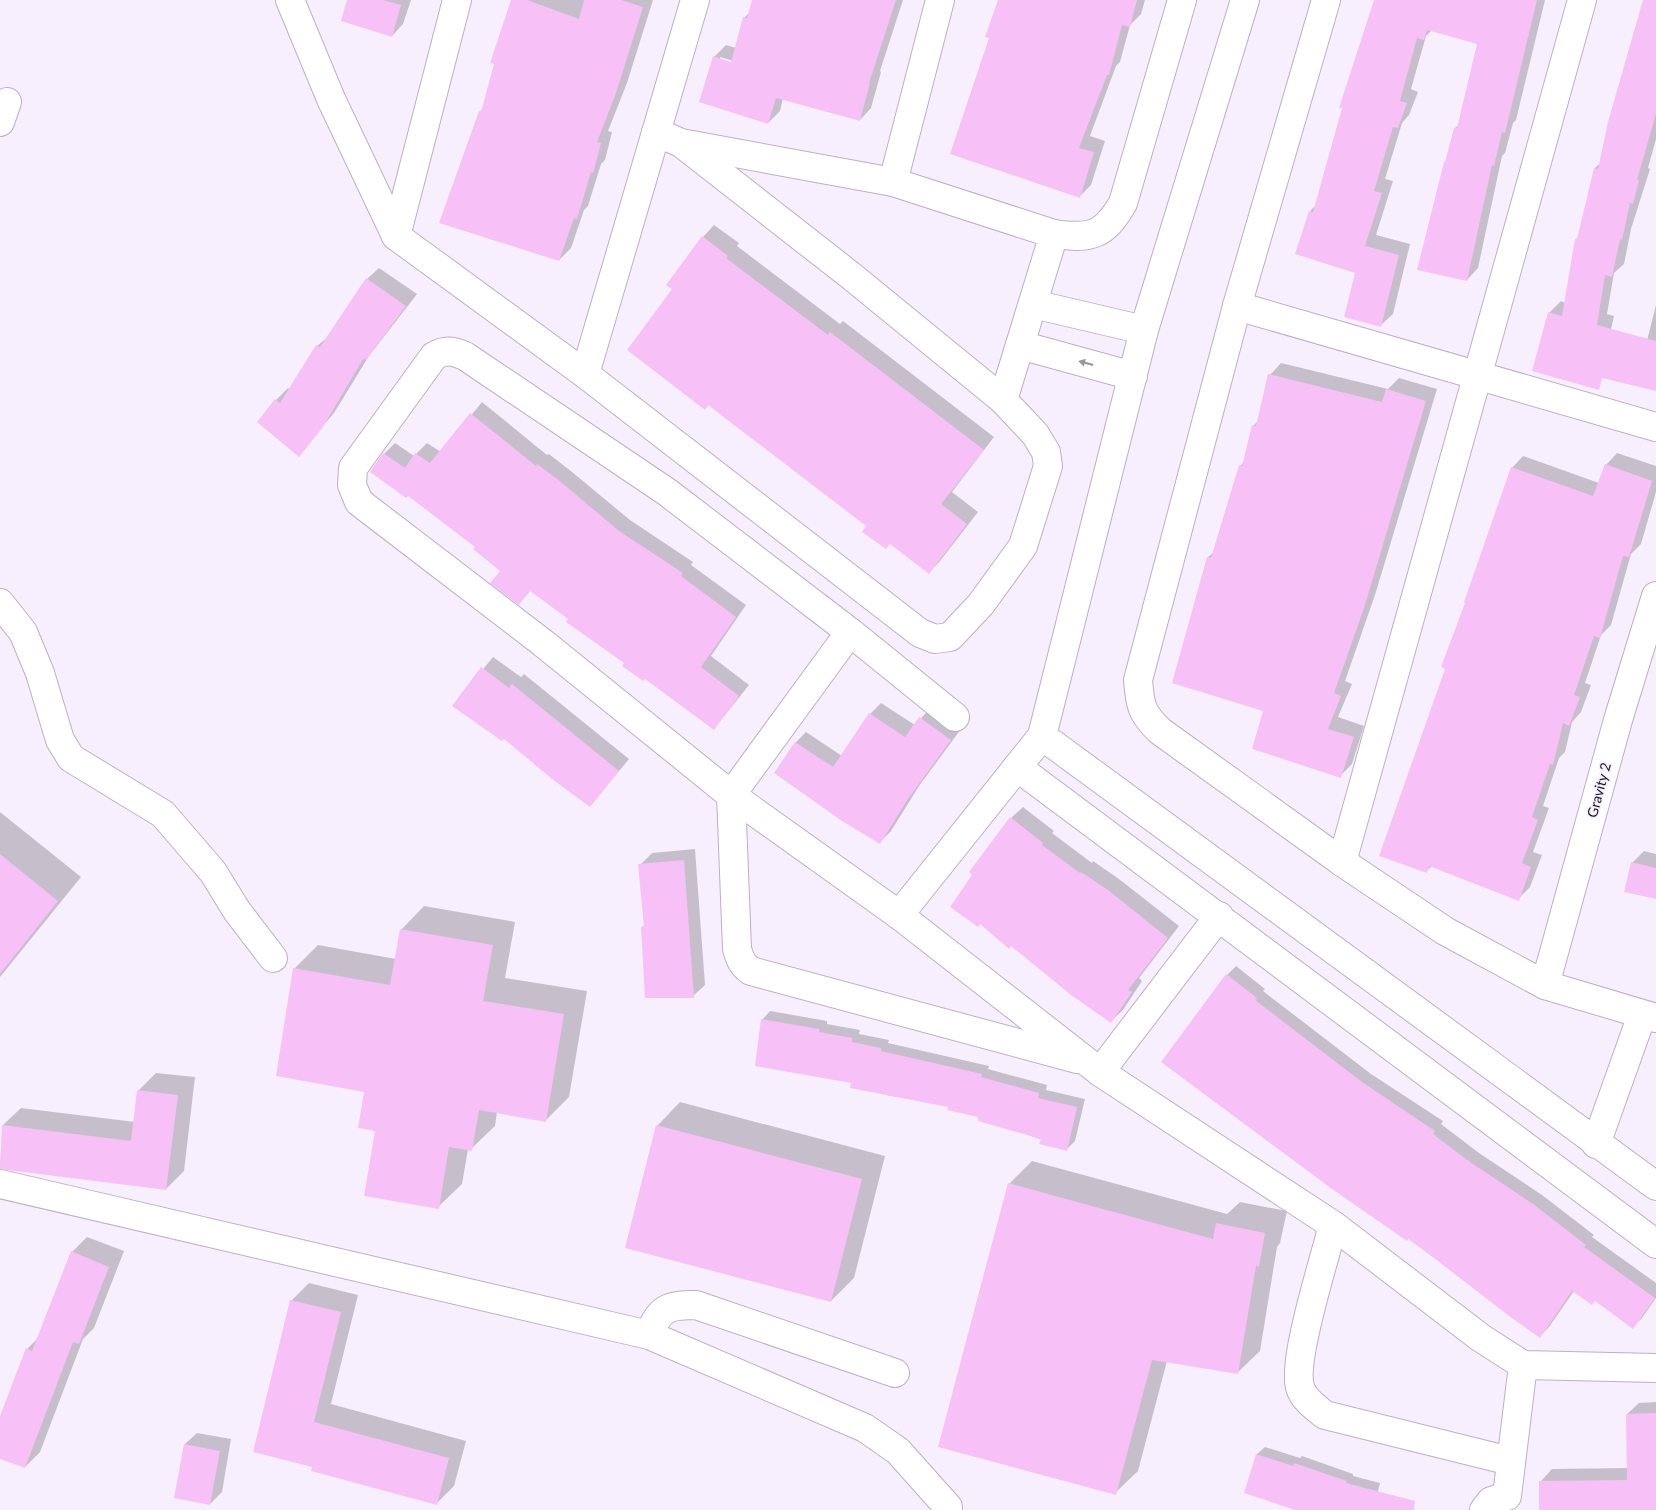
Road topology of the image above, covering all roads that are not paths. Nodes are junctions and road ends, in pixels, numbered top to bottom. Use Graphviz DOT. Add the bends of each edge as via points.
graph roads {
  1 [pos="290,0"];
  2 [pos="457,0"];
  3 [pos="695,0"];
  4 [pos="940,0"];
  5 [pos="1182,0"];
  6 [pos="1245,0"];
  7 [pos="1326,0"];
  8 [pos="1582,0"];
  9 [pos="656,132"];
  10 [pos="681,143"];
  11 [pos="893,182"];
  12 [pos="1054,234"];
  13 [pos="396,236"];
  14 [pos="1033,304"];
  15 [pos="1237,306"];
  16 [pos="1144,330"];
  17 [pos="1020,345"];
  18 [pos="585,374"];
  19 [pos="1133,376"];
  20 [pos="1478,376"];
  21 [pos="1003,400"];
  22 [pos="1656,427"];
  23 [pos="1656,596"];
  24 [pos="0,602"];
  25 [pos="850,632"];
  26 [pos="954,717"];
  27 [pos="1042,736"];
  28 [pos="1017,767"];
  29 [pos="731,795"];
  30 [pos="1342,862"];
  31 [pos="899,915"];
  32 [pos="1219,916"];
  33 [pos="273,958"];
  34 [pos="1545,985"];
  35 [pos="1649,1016"];
  36 [pos="1095,1067"];
  37 [pos="1596,1144"];
  38 [pos="0,1184"];
  39 [pos="1656,1186"];
  40 [pos="1333,1226"];
  41 [pos="1656,1244"];
  42 [pos="649,1335"];
  43 [pos="1523,1365"];
  44 [pos="1656,1368"];
  45 [pos="895,1373"];
  46 [pos="1510,1461"];
  47 [pos="1507,1503"];
  48 [pos="948,1507"];
  49 [pos="1484,1510"];
  1 -- 13 [label="street" via="331,99"];
  2 -- 13 [label="street"];
  3 -- 9 [label="street"];
  4 -- 11 [label="street"];
  5 -- 12 [label="street" via="1123,203 1112,222 1103,229 1081,238"];
  6 -- 16 [label="street"];
  7 -- 15 [label="street"];
  8 -- 20 [label="street"];
  9 -- 10 [label="street"];
  9 -- 18 [label="street"];
  10 -- 11 [label="street"];
  10 -- 21 [label="street"];
  11 -- 12 [label="street"];
  12 -- 14 [label="street"];
  13 -- 18 [label="street"];
  14 -- 16 [label="street"];
  14 -- 17 [label="street"];
  15 -- 20 [label="street"];
  15 -- 30 [label="street" via="1138,680 1140,703 1147,718 1160,731"];
  16 -- 19 [label="street"];
  19 -- 17 [label="street, one-way"];
  17 -- 21 [label="street"];
  18 -- 21 [label="street" via="920,633 935,638 950,637 981,604 1023,546 1048,466 1046,452 1035,434"];
  19 -- 27 [label="street"];
  20 -- 22 [label="street"];
  20 -- 30 [label="street"];
  23 -- 34 [label="street, Gravity 2" via="1618,720"];
  24 -- 33 [label="street" via="23,632 40,673 60,740 71,758 163,814 212,872"];
  25 -- 26 [label="street"];
  25 -- 29 [label="street"];
  25 -- 29 [label="street" via="666,492 465,356 443,351 428,364 353,468 352,485 359,502 543,643"];
  27 -- 28 [label="street"];
  27 -- 37 [label="street"];
  28 -- 31 [label="street"];
  28 -- 32 [label="street"];
  29 -- 31 [label="street"];
  29 -- 36 [label="street" via="737,949 745,967"];
  30 -- 34 [label="street" via="1444,931"];
  31 -- 36 [label="street"];
  32 -- 36 [label="street"];
  32 -- 41 [label="street"];
  34 -- 35 [label="street"];
  35 -- 37 [label="street"];
  36 -- 40 [label="street"];
  37 -- 39 [label="street"];
  38 -- 42 [label="street"];
  40 -- 43 [label="street" via="1480,1338"];
  40 -- 46 [label="street" via="1303,1340 1297,1373 1300,1389 1325,1416"];
  42 -- 45 [label="street" via="655,1318 664,1309 696,1304"];
  42 -- 48 [label="street" via="865,1428 898,1451"];
  43 -- 44 [label="street"];
  43 -- 46 [label="street"];
  46 -- 47 [label="street"];
  47 -- 49 [label="street" via="1491,1501"];
}
